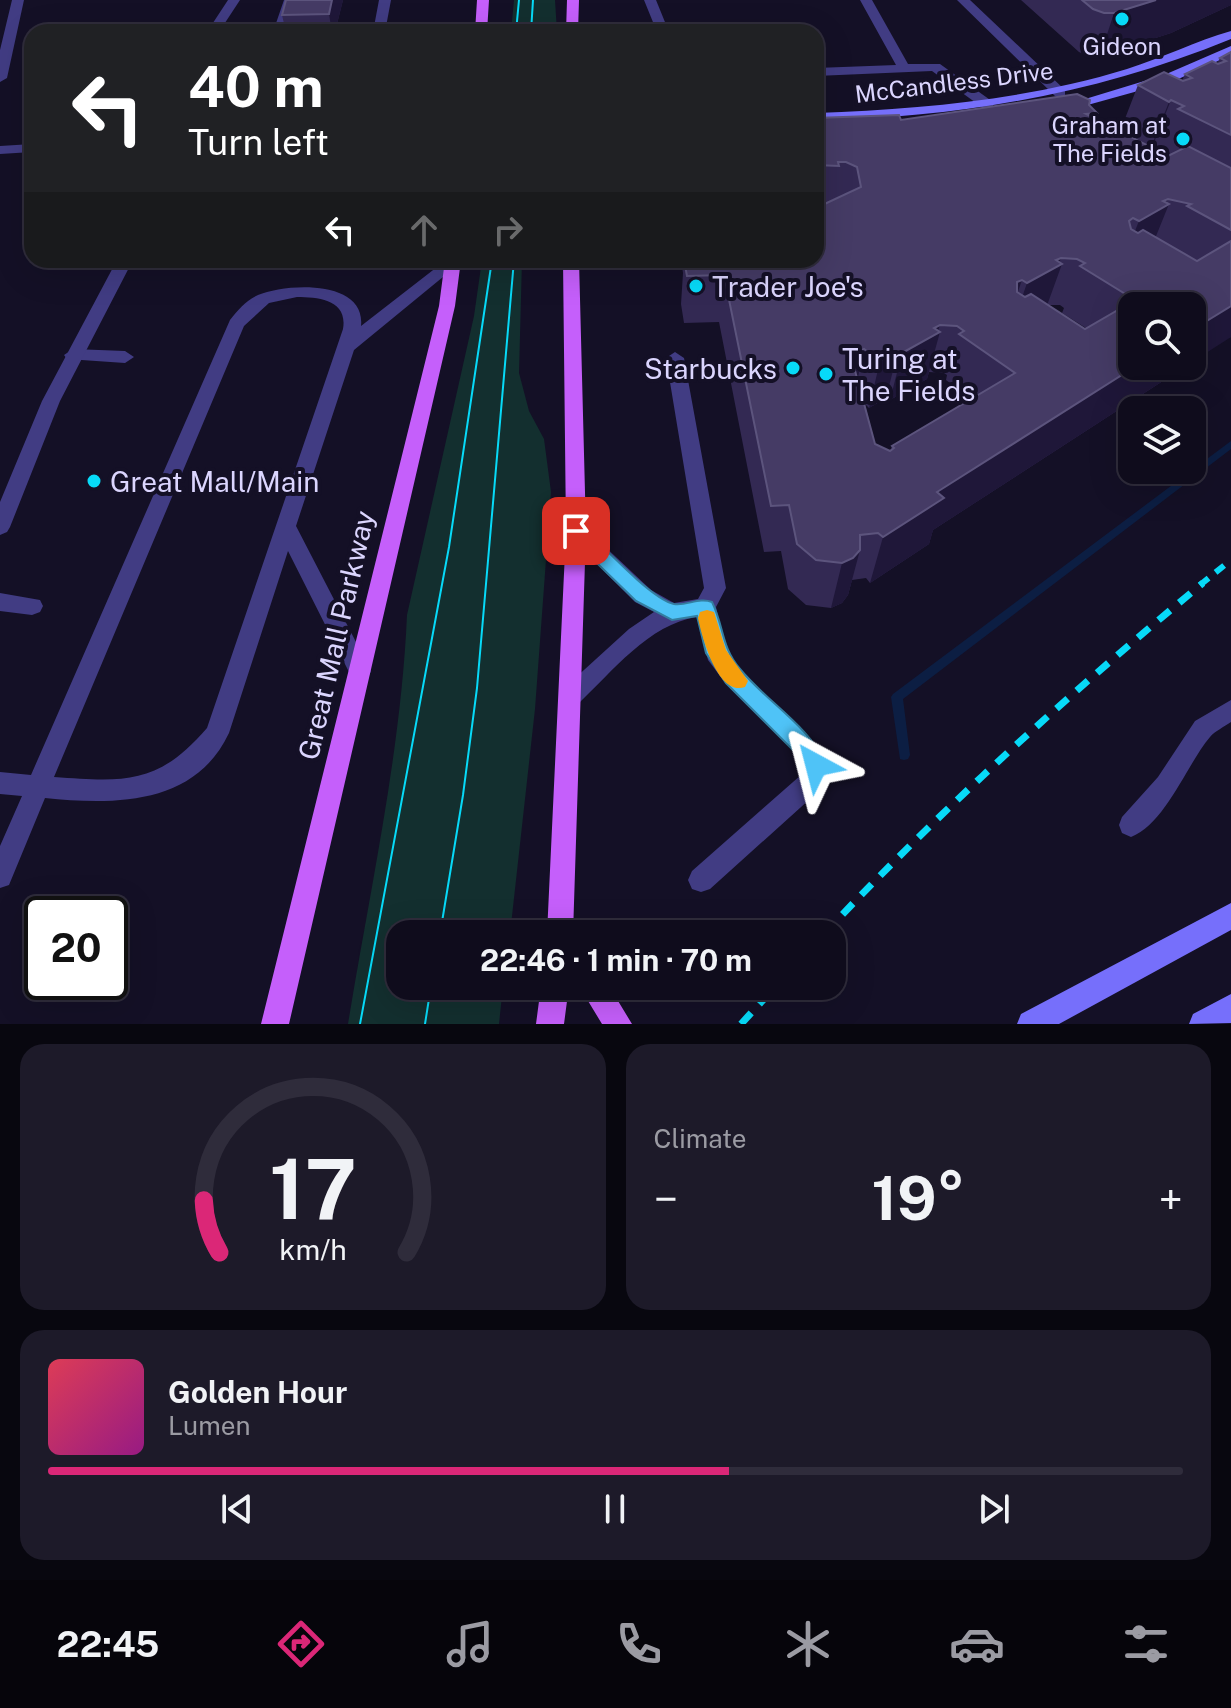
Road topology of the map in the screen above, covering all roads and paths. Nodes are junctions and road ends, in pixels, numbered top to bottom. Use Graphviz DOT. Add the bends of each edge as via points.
graph roads {
  1 [pos="18,0"];
  2 [pos="234,0"];
  3 [pos="290,0"];
  4 [pos="385,0"];
  5 [pos="483,0"];
  6 [pos="573,0"];
  7 [pos="650,0"];
  8 [pos="866,0"];
  9 [pos="963,0"];
  10 [pos="218,24"];
  11 [pos="282,24"];
  12 [pos="380,24"];
  13 [pos="482,24"];
  14 [pos="572,24"];
  15 [pos="660,24"];
  16 [pos="1231,35"];
  17 [pos="1231,50"];
  18 [pos="904,68"];
  19 [pos="824,72"];
  20 [pos="0,78"];
  21 [pos="1060,93"];
  22 [pos="988,105"];
  23 [pos="1079,110"];
  24 [pos="1043,113"];
  25 [pos="824,117"];
  26 [pos="24,148"];
  27 [pos="0,150"];
  28 [pos="121,268"];
  29 [pos="445,268"];
  30 [pos="452,268"];
  31 [pos="571,268"];
  32 [pos="346,347"];
  33 [pos="73,355"];
  34 [pos="125,357"];
  35 [pos="675,358"];
  36 [pos="286,526"];
  37 [pos="0,527"];
  38 [pos="576,531"];
  39 [pos="0,602"];
  40 [pos="32,606"];
  41 [pos="705,607"];
  42 [pos="672,612"];
  43 [pos="360,671"];
  44 [pos="570,697"];
  45 [pos="1231,710"];
  46 [pos="0,783"];
  47 [pos="37,786"];
  48 [pos="1131,825"];
  49 [pos="0,876"];
  50 [pos="701,880"];
  51 [pos="1231,916"];
  52 [pos="561,920"];
  53 [pos="553,1000"];
  54 [pos="602,1000"];
  55 [pos="1231,1008"];
  56 [pos="275,1024"];
  57 [pos="550,1024"];
  58 [pos="618,1024"];
  59 [pos="1031,1024"];
  60 [pos="1203,1024"];
  1 -- 20 [label="street"];
  2 -- 10 [label="street"];
  3 -- 11 [label="street"];
  4 -- 12 [label="street"];
  5 -- 13 [label="main road"];
  6 -- 14 [label="main road"];
  7 -- 15 [label="street"];
  8 -- 18 [label="street"];
  9 -- 21 [label="street"];
  16 -- 21 [label="main road, McCandless Drive" via="1160,64"];
  17 -- 23 [label="main road, McCandless Drive"];
  18 -- 19 [label="street"];
  18 -- 22 [label="street" via="935,67"];
  21 -- 22 [label="main road, McCandless Drive"];
  21 -- 23 [label="street"];
  22 -- 25 [label="main road, McCandless Drive"];
  23 -- 24 [label="main road, McCandless Drive"];
  26 -- 27 [label="street"];
  28 -- 33 [label="street"];
  29 -- 32 [label="street"];
  30 -- 43 [label="main road, Great Mall Parkway"];
  31 -- 38 [label="main road"];
  32 -- 36 [label="street"];
  32 -- 47 [label="street" via="352,312 325,295 283,293 264,299 236,324"];
  33 -- 34 [label="street"];
  33 -- 37 [label="street"];
  35 -- 41 [label="street" via="715,588"];
  36 -- 43 [label="street"];
  36 -- 47 [label="street" via="217,733 198,756 149,786"];
  38 -- 42 [label="street" via="643,596"];
  38 -- 44 [label="main road"];
  39 -- 40 [label="street"];
  41 -- 42 [label="street"];
  41 -- 50 [label="street" via="716,653 808,750 816,765 812,781"];
  42 -- 44 [label="street" via="637,635"];
  43 -- 56 [label="main road, Great Mall Parkway"];
  44 -- 52 [label="main road"];
  45 -- 48 [label="street" via="1203,728 1167,785"];
  46 -- 47 [label="street"];
  47 -- 49 [label="street"];
  51 -- 59 [label="main road"];
  53 -- 57 [label="main road"];
  54 -- 58 [label="main road"];
  55 -- 60 [label="main road"];
}
